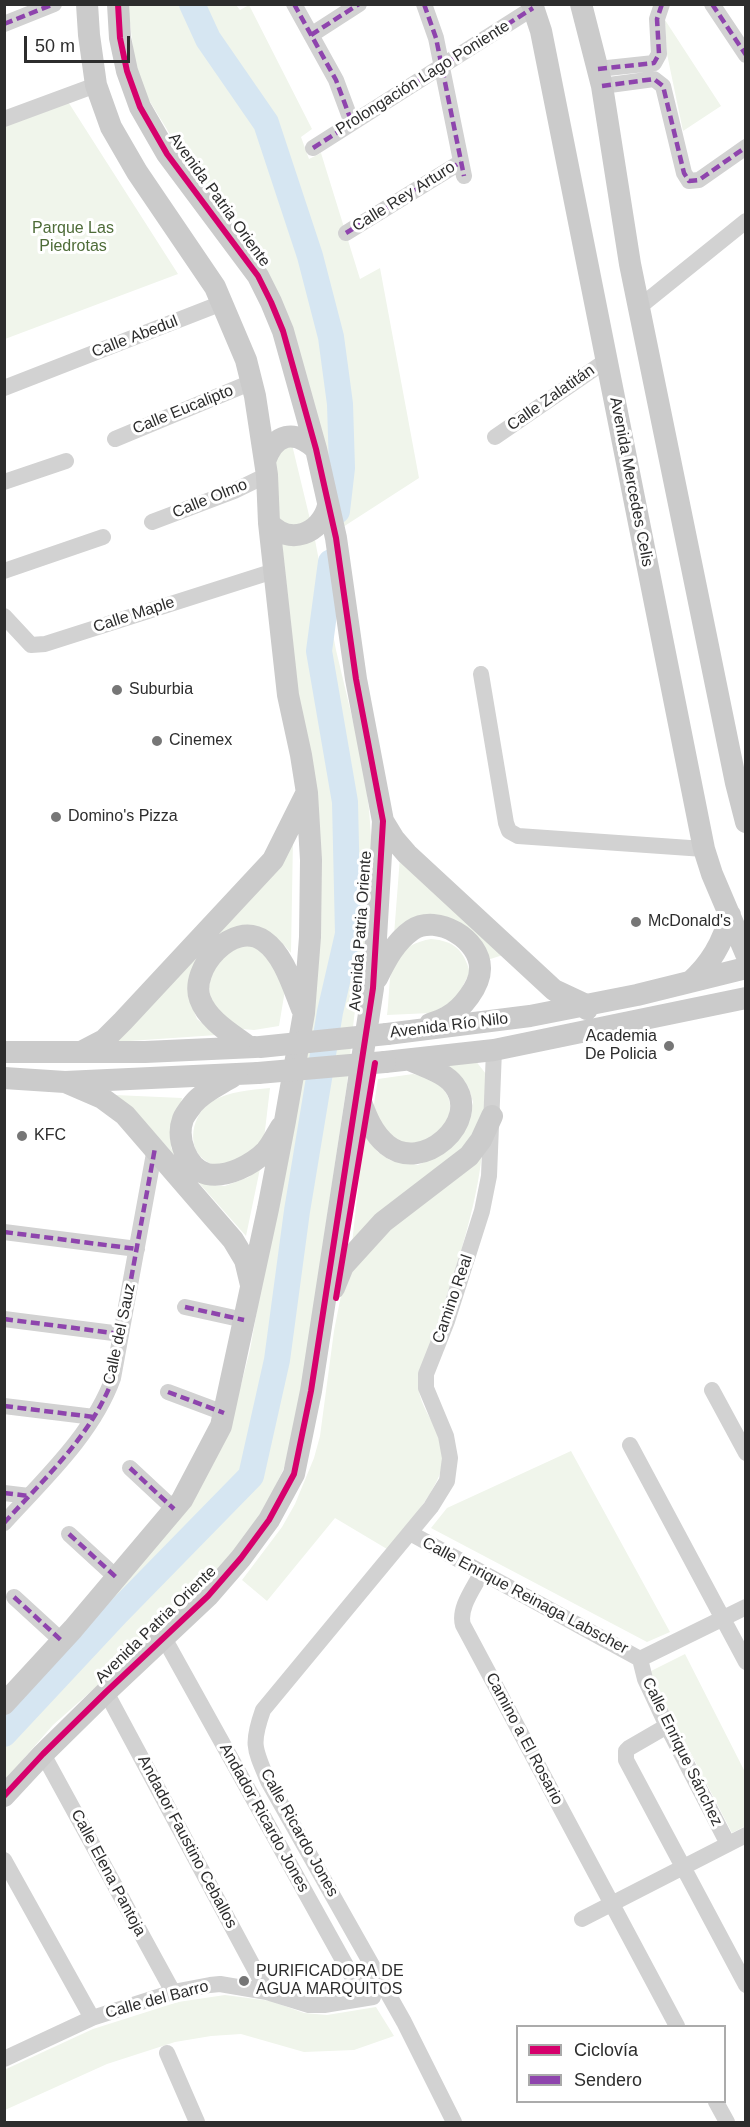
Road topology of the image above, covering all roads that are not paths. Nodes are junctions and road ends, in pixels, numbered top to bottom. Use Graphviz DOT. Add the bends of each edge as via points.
graph roads {
  1 [pos="54,4"];
  2 [pos="87,4"];
  3 [pos="118,4"];
  4 [pos="294,4"];
  5 [pos="359,4"];
  6 [pos="424,4"];
  7 [pos="581,4"];
  8 [pos="662,4"];
  9 [pos="712,4"];
  10 [pos="533,6"];
  11 [pos="4,24"];
  12 [pos="311,35"];
  13 [pos="746,56"];
  14 [pos="442,66"];
  15 [pos="600,78"];
  16 [pos="96,85"];
  17 [pos="4,120"];
  18 [pos="352,123"];
  19 [pos="746,147"];
  20 [pos="314,148"];
  21 [pos="746,221"];
  22 [pos="346,233"];
  23 [pos="222,303"];
  24 [pos="638,308"];
  25 [pos="607,360"];
  26 [pos="252,382"];
  27 [pos="4,388"];
  28 [pos="495,436"];
  29 [pos="115,439"];
  30 [pos="316,449"];
  31 [pos="66,461"];
  32 [pos="266,468"];
  33 [pos="4,482"];
  34 [pos="328,506"];
  35 [pos="152,522"];
  36 [pos="269,523"];
  37 [pos="102,537"];
  38 [pos="274,571"];
  39 [pos="4,572"];
  40 [pos="4,616"];
  41 [pos="481,674"];
  42 [pos="307,792"];
  43 [pos="383,821"];
  44 [pos="746,822"];
  45 [pos="704,849"];
  46 [pos="729,915"];
  47 [pos="746,954"];
  48 [pos="746,968"];
  49 [pos="690,982"];
  50 [pos="373,988"];
  51 [pos="746,998"];
  52 [pos="586,1005"];
  53 [pos="304,1013"];
  54 [pos="413,1030"];
  55 [pos="590,1030"];
  56 [pos="254,1047"];
  57 [pos="494,1050"];
  58 [pos="4,1052"];
  59 [pos="81,1053"];
  60 [pos="409,1059"];
  61 [pos="234,1076"];
  62 [pos="4,1078"];
  63 [pos="65,1082"];
  64 [pos="357,1092"];
  65 [pos="492,1116"];
  66 [pos="285,1121"];
  67 [pos="155,1148"];
  68 [pos="4,1232"];
  69 [pos="137,1249"];
  70 [pos="251,1288"];
  71 [pos="185,1307"];
  72 [pos="324,1311"];
  73 [pos="4,1319"];
  74 [pos="244,1320"];
  75 [pos="121,1334"];
  76 [pos="712,1390"];
  77 [pos="168,1392"];
  78 [pos="4,1406"];
  79 [pos="224,1413"];
  80 [pos="94,1418"];
  81 [pos="630,1445"];
  82 [pos="746,1453"];
  83 [pos="130,1468"];
  84 [pos="4,1493"];
  85 [pos="29,1496"];
  86 [pos="174,1509"];
  87 [pos="4,1523"];
  88 [pos="410,1533"];
  89 [pos="69,1534"];
  90 [pos="482,1572"];
  91 [pos="117,1578"];
  92 [pos="15,1597"];
  93 [pos="746,1607"];
  94 [pos="723,1619"];
  95 [pos="164,1638"];
  96 [pos="62,1641"];
  97 [pos="640,1659"];
  98 [pos="746,1662"];
  99 [pos="106,1692"];
  100 [pos="4,1704"];
  101 [pos="667,1726"];
  102 [pos="43,1754"];
  103 [pos="4,1796"];
  104 [pos="746,1835"];
  105 [pos="728,1844"];
  106 [pos="4,1860"];
  107 [pos="682,1868"];
  108 [pos="612,1903"];
  109 [pos="582,1919"];
  110 [pos="746,1985"];
  111 [pos="172,1992"];
  112 [pos="267,1992"];
  113 [pos="389,1995"];
  114 [pos="364,1998"];
  115 [pos="92,2018"];
  116 [pos="675,2025"];
  117 [pos="167,2054"];
  118 [pos="4,2059"];
  119 [pos="717,2103"];
  120 [pos="197,2122"];
  121 [pos="454,2122"];
  122 [pos="727,2122"];
  1 -- 11 [label="street"];
  2 -- 16 [label="main road"];
  3 -- 30 [label="main road, Avenida Patria Oriente" via="127,71 140,107 167,154 258,276 283,331"];
  4 -- 12 [label="street"];
  5 -- 12 [label="street"];
  6 -- 14 [label="street"];
  7 -- 15 [label="main road"];
  8 -- 15 [label="street" via="657,19 659,54 654,63"];
  9 -- 13 [label="street"];
  10 -- 14 [label="street, Prolongación Lago Poniente"];
  10 -- 25 [label="main road, Avenida Mercedes Celis"];
  12 -- 18 [label="street" via="336,80"];
  14 -- 18 [label="street, Prolongación Lago Poniente"];
  14 -- 22 [label="street, Calle Rey Arturo" via="463,169"];
  15 -- 19 [label="street" via="660,82 689,182 699,180"];
  15 -- 24 [label="main road"];
  16 -- 17 [label="street"];
  16 -- 23 [label="main road" via="121,145 193,252"];
  18 -- 20 [label="street, Prolongación Lago Poniente"];
  21 -- 24 [label="street"];
  23 -- 26 [label="main road"];
  23 -- 27 [label="street, Calle Abedul"];
  24 -- 44 [label="main road"];
  25 -- 28 [label="street, Calle Zalatitán"];
  25 -- 45 [label="main road, Avenida Mercedes Celis"];
  26 -- 29 [label="street, Calle Eucalipto"];
  26 -- 32 [label="main road"];
  30 -- 32 [label="main road" via="293,435 282,439 269,452"];
  30 -- 34 [label="main road, Avenida Patria Oriente"];
  31 -- 33 [label="street"];
  32 -- 35 [label="street, Calle Olmo" via="234,491"];
  32 -- 36 [label="main road"];
  34 -- 36 [label="main road" via="320,524 302,533 285,534"];
  34 -- 43 [label="main road, Avenida Patria Oriente"];
  36 -- 38 [label="main road"];
  37 -- 39 [label="street"];
  38 -- 40 [label="street, Calle Maple" via="45,644 31,645"];
  38 -- 42 [label="main road" via="288,695"];
  41 -- 45 [label="street" via="509,831 518,836"];
  42 -- 53 [label="main road" via="310,937"];
  42 -- 59 [label="main road" via="273,860 104,1040"];
  43 -- 50 [label="main road, Avenida Patria Oriente"];
  43 -- 52 [label="main road" via="407,854 554,990"];
  45 -- 46 [label="main road, Avenida Mercedes Celis"];
  46 -- 47 [label="main road, Avenida Mercedes Celis"];
  46 -- 49 [label="main road" via="717,951"];
  48 -- 49 [label="main road, Avenida Río Nilo"];
  49 -- 52 [label="main road, Avenida Río Nilo"];
  50 -- 54 [label="main road" via="397,942 414,928 434,924 452,929 466,941 477,955 477,983 449,1016"];
  50 -- 64 [label="main road, Avenida Patria Oriente"];
  51 -- 55 [label="main road, Avenida Río Nilo"];
  52 -- 54 [label="main road, Avenida Río Nilo"];
  52 -- 55 [label="main road"];
  53 -- 56 [label="main road" via="278,956 263,940 245,936 225,942 211,956 201,976 199,997 207,1013"];
  53 -- 66 [label="main road"];
  54 -- 56 [label="main road, Avenida Río Nilo, bridge"];
  55 -- 57 [label="main road, Avenida Río Nilo"];
  56 -- 59 [label="main road, Avenida Río Nilo"];
  57 -- 60 [label="main road, Avenida Río Nilo"];
  57 -- 65 [label="street, Camino Real"];
  58 -- 59 [label="main road, Avenida Río Nilo"];
  60 -- 61 [label="main road, Avenida Río Nilo, bridge"];
  60 -- 64 [label="main road" via="447,1078 459,1095 458,1123 438,1145 410,1153 389,1147 372,1128"];
  61 -- 63 [label="main road, Avenida Río Nilo"];
  61 -- 66 [label="main road" via="200,1098 183,1119 184,1152 192,1164 205,1173 225,1175 245,1166 265,1151"];
  62 -- 63 [label="main road, Avenida Río Nilo"];
  63 -- 67 [label="main road" via="102,1098 125,1115"];
  64 -- 72 [label="main road, Avenida Patria Oriente"];
  65 -- 72 [label="main road" via="469,1156 383,1222 355,1251 343,1266"];
  65 -- 88 [label="street, Camino Real" via="489,1176 482,1211 426,1374 426,1388 446,1436 450,1458 447,1481"];
  66 -- 70 [label="main road"];
  67 -- 69 [label="street, Calle del Sauz"];
  67 -- 70 [label="main road" via="233,1240 245,1260"];
  68 -- 69 [label="street"];
  69 -- 75 [label="street, Calle del Sauz"];
  70 -- 74 [label="main road"];
  71 -- 74 [label="street"];
  72 -- 95 [label="main road, Avenida Patria Oriente" via="294,1474 269,1520 241,1558"];
  73 -- 75 [label="street"];
  74 -- 79 [label="main road"];
  75 -- 80 [label="street, Calle del Sauz" via="113,1378"];
  76 -- 82 [label="street"];
  77 -- 79 [label="street"];
  78 -- 80 [label="street"];
  79 -- 86 [label="main road" via="221,1426"];
  80 -- 85 [label="street, Calle del Sauz"];
  81 -- 94 [label="street"];
  83 -- 86 [label="street"];
  84 -- 85 [label="street"];
  85 -- 87 [label="street, Calle del Sauz"];
  86 -- 91 [label="main road"];
  88 -- 90 [label="street, Calle Enrique Reinaga Labscher"];
  88 -- 113 [label="street, Calle Ricardo Jones" via="263,1710 254,1735 257,1756 268,1780"];
  89 -- 91 [label="street"];
  90 -- 97 [label="street, Calle Enrique Reinaga Labscher"];
  90 -- 108 [label="street, Camino a El Rosario" via="462,1611 463,1625"];
  91 -- 96 [label="main road"];
  92 -- 96 [label="street"];
  93 -- 94 [label="street"];
  94 -- 97 [label="street"];
  94 -- 98 [label="street"];
  95 -- 99 [label="main road, Avenida Patria Oriente"];
  95 -- 114 [label="street, Andador Ricardo Jones"];
  96 -- 100 [label="main road"];
  97 -- 101 [label="street, Calle Enrique Sánchez"];
  99 -- 102 [label="main road, Avenida Patria Oriente"];
  99 -- 112 [label="street, Andador Faustino Ceballos"];
  101 -- 105 [label="street, Calle Enrique Sánchez"];
  101 -- 107 [label="street" via="629,1748 626,1757"];
  102 -- 103 [label="main road, Avenida Patria Oriente"];
  102 -- 111 [label="street, Calle Elena Pantoja"];
  104 -- 105 [label="street"];
  105 -- 107 [label="street"];
  106 -- 115 [label="street"];
  107 -- 108 [label="street"];
  107 -- 110 [label="street"];
  108 -- 109 [label="street"];
  108 -- 116 [label="street, Camino a El Rosario"];
  111 -- 112 [label="street, Calle del Barro" via="220,1984"];
  111 -- 115 [label="street, Calle del Barro"];
  112 -- 114 [label="street, Calle del Barro" via="309,2005"];
  113 -- 114 [label="street, Calle del Barro"];
  113 -- 121 [label="street, Calle Ricardo Jones"];
  115 -- 118 [label="street, Calle del Barro"];
  117 -- 120 [label="street"];
  119 -- 122 [label="street"];
}
